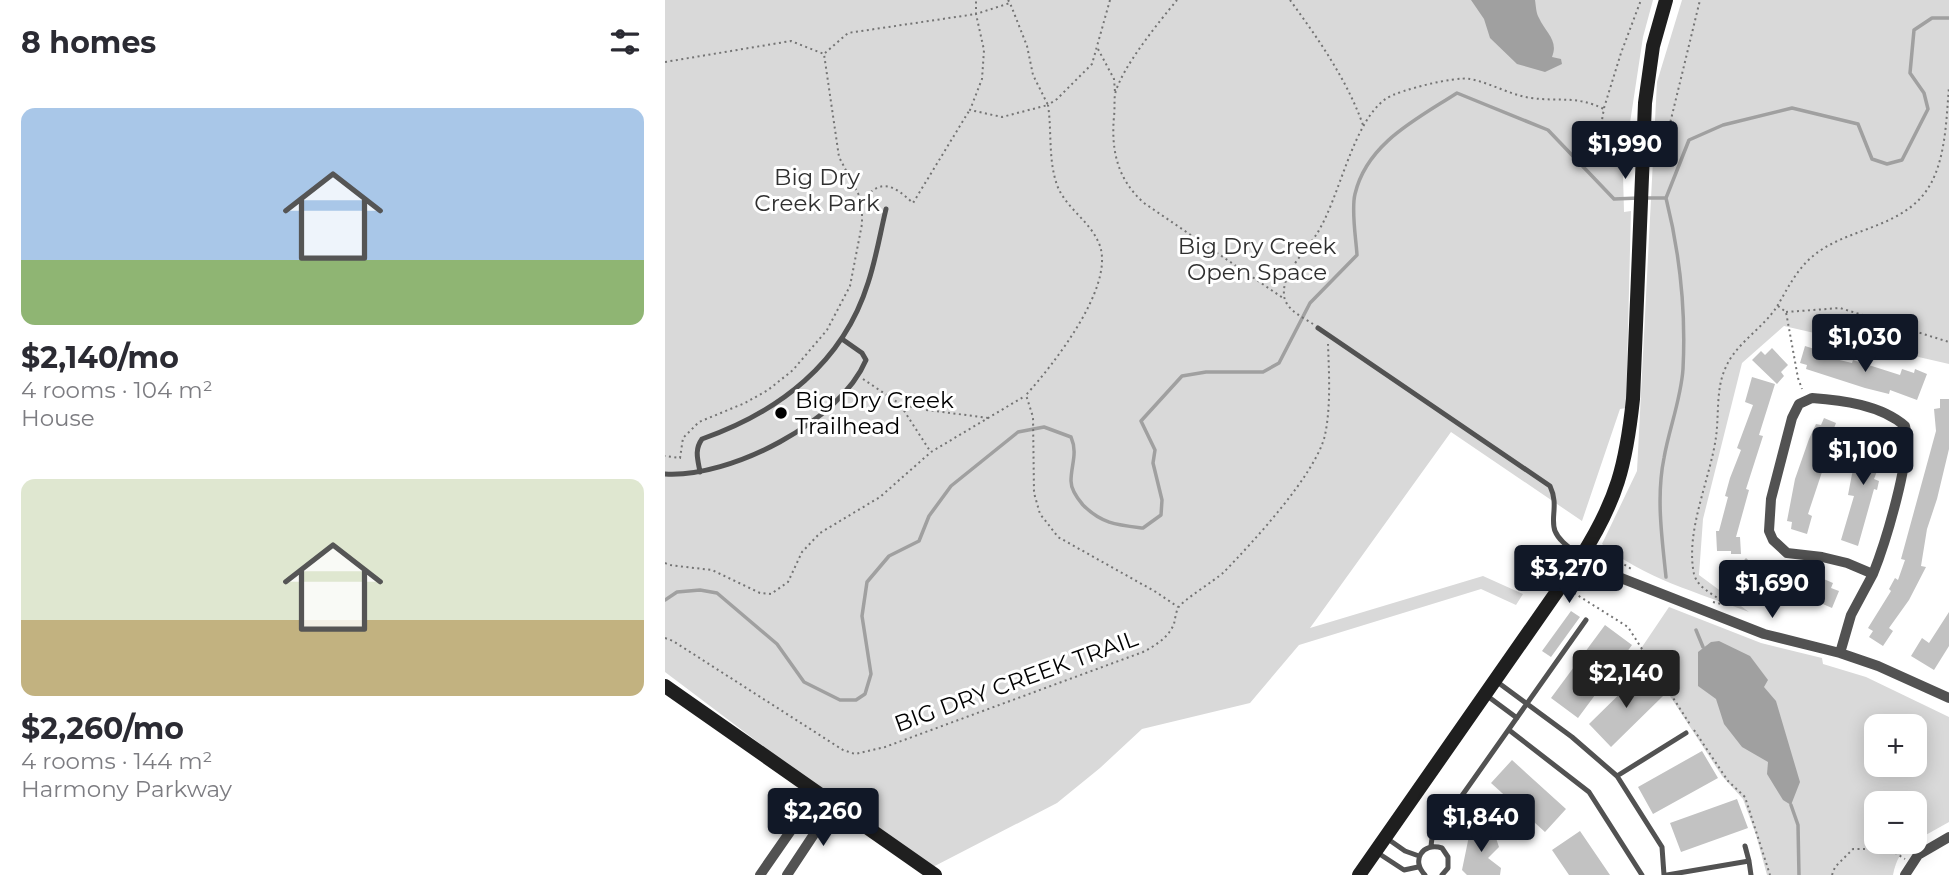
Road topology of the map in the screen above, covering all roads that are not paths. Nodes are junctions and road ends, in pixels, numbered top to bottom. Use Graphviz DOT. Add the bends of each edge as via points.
graph roads {
  1 [pos="1666,0"];
  2 [pos="886,209"];
  3 [pos="1318,328"];
  4 [pos="842,339"];
  5 [pos="700,472"];
  6 [pos="665,474"];
  7 [pos="1581,557"];
  8 [pos="1873,574"];
  9 [pos="1586,620"];
  10 [pos="1840,653"];
  11 [pos="1496,681"];
  12 [pos="665,687"];
  13 [pos="1486,695"];
  14 [pos="1948,697"];
  15 [pos="1527,704"];
  16 [pos="1517,718"];
  17 [pos="1509,730"];
  18 [pos="1686,733"];
  19 [pos="1617,776"];
  20 [pos="817,793"];
  21 [pos="834,804"];
  22 [pos="1384,836"];
  23 [pos="1949,836"];
  24 [pos="1431,846"];
  25 [pos="1745,846"];
  26 [pos="1375,851"];
  27 [pos="1419,856"];
  28 [pos="1749,861"];
  29 [pos="1419,867"];
  30 [pos="760,875"];
  31 [pos="786,875"];
  32 [pos="935,875"];
  33 [pos="1359,875"];
  34 [pos="1425,875"];
  35 [pos="1442,875"];
  36 [pos="1642,875"];
  37 [pos="1665,875"];
  38 [pos="1751,875"];
  39 [pos="1905,875"];
  1 -- 7 [label="main road" via="1648,78 1627,454 1605,518"];
  2 -- 4 [label="lane" via="868,284"];
  3 -- 7 [label="lane" via="1550,486 1556,499 1554,529"];
  4 -- 5 [label="lane" via="805,382 776,404 702,439 697,454"];
  4 -- 5 [label="lane" via="866,360 818,416 744,460"];
  5 -- 6 [label="lane"];
  7 -- 10 [label="street" via="1598,569 1764,634"];
  7 -- 11 [label="main road"];
  8 -- 8 [label="street" via="1835,560 1787,553 1773,540 1768,522 1773,487 1792,418 1806,399 1834,400 1879,411 1905,426 1907,451"];
  8 -- 10 [label="street" via="1851,615"];
  9 -- 15 [label="lane"];
  10 -- 14 [label="street"];
  11 -- 13 [label="main road"];
  11 -- 15 [label="lane"];
  12 -- 20 [label="main road"];
  13 -- 16 [label="lane"];
  13 -- 22 [label="main road"];
  15 -- 16 [label="lane"];
  15 -- 19 [label="lane"];
  16 -- 17 [label="lane"];
  17 -- 24 [label="lane" via="1432,838"];
  17 -- 36 [label="lane" via="1589,792"];
  18 -- 19 [label="lane"];
  19 -- 37 [label="lane" via="1662,847"];
  20 -- 21 [label="main road"];
  20 -- 30 [label="street"];
  21 -- 31 [label="street"];
  21 -- 32 [label="main road"];
  22 -- 26 [label="main road"];
  22 -- 27 [label="lane"];
  23 -- 39 [label="street" via="1927,848"];
  24 -- 27 [label="lane"];
  24 -- 35 [label="lane" via="1442,848 1448,857"];
  25 -- 28 [label="lane"];
  26 -- 29 [label="lane" via="1404,870"];
  26 -- 33 [label="main road"];
  27 -- 29 [label="lane"];
  28 -- 37 [label="lane"];
  28 -- 38 [label="lane"];
  29 -- 34 [label="lane"];
}
